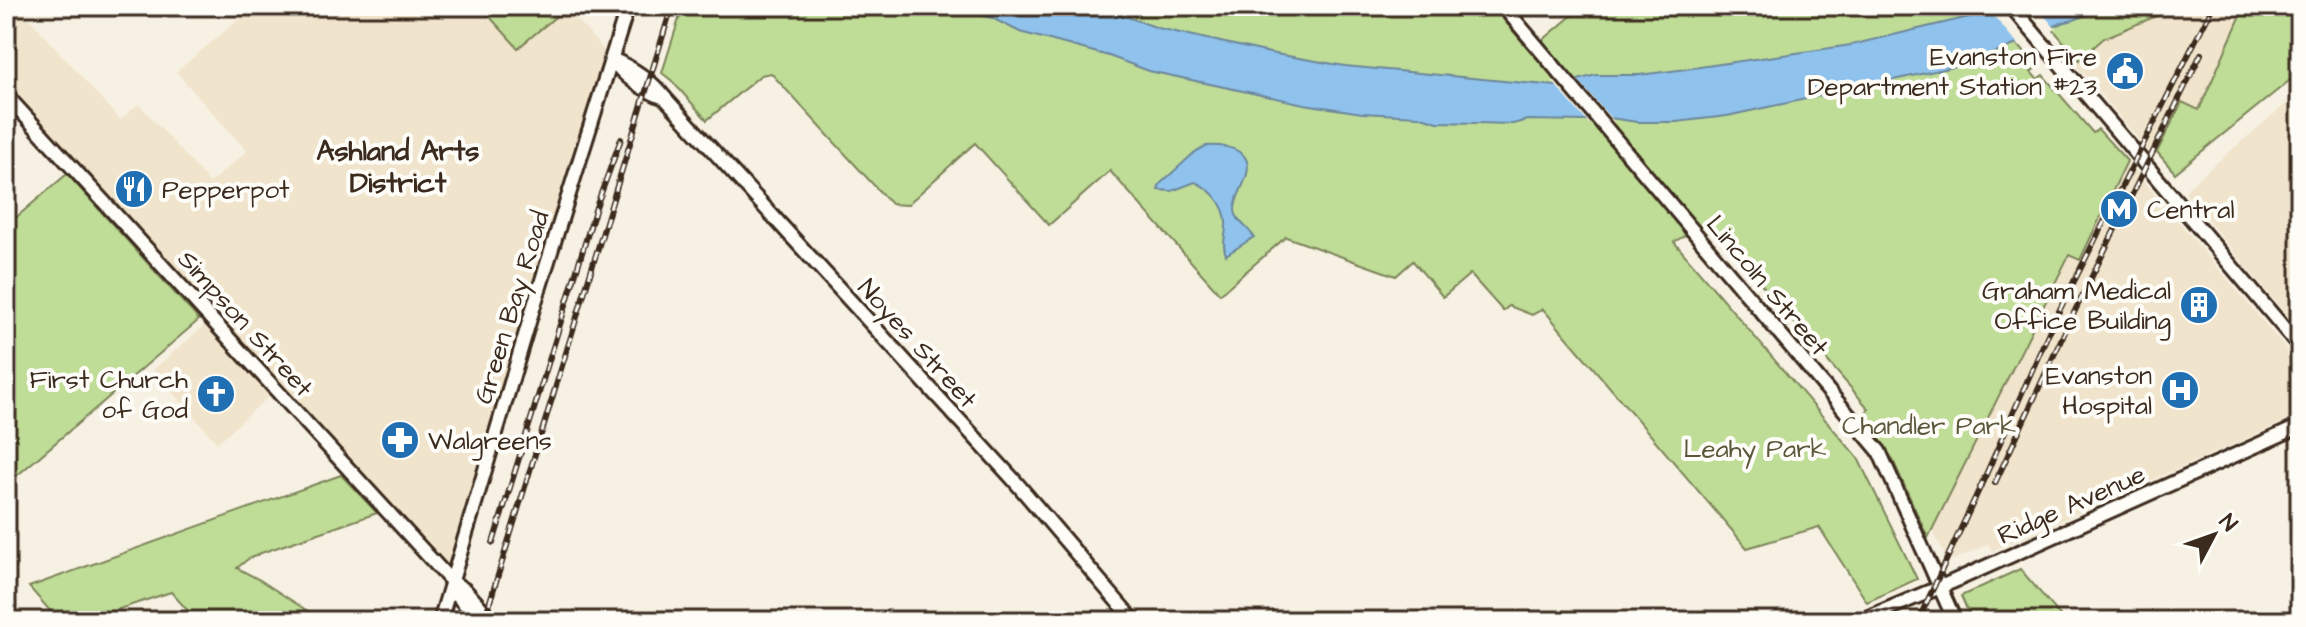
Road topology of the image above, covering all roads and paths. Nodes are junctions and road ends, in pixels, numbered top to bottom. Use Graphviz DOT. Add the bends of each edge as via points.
graph roads {
  1 [pos="628,6"];
  2 [pos="1503,6"];
  3 [pos="2011,6"];
  4 [pos="612,59"];
  5 [pos="6,95"];
  6 [pos="2300,347"];
  7 [pos="2300,426"];
  8 [pos="452,582"];
  9 [pos="1940,587"];
  10 [pos="440,621"];
  11 [pos="480,621"];
  12 [pos="493,621"];
  13 [pos="1134,621"];
  14 [pos="1859,621"];
  15 [pos="1955,621"];
  1 -- 4 [label="street, Green Bay Road"];
  2 -- 9 [label="street, Lincoln Street" via="1879,451"];
  3 -- 6 [label="street"];
  4 -- 8 [label="street, Green Bay Road"];
  4 -- 13 [label="street, Noyes Street" via="622,74 665,98 1013,479"];
  5 -- 8 [label="street, Simpson Street"];
  7 -- 9 [label="street, Ridge Avenue"];
  8 -- 10 [label="street, Green Bay Road"];
  8 -- 11 [label="street, Simpson Street"];
  8 -- 12 [label="street, Simpson Street"];
  9 -- 14 [label="street, Ridge Avenue"];
  9 -- 15 [label="street, Lincoln Street"];
}
